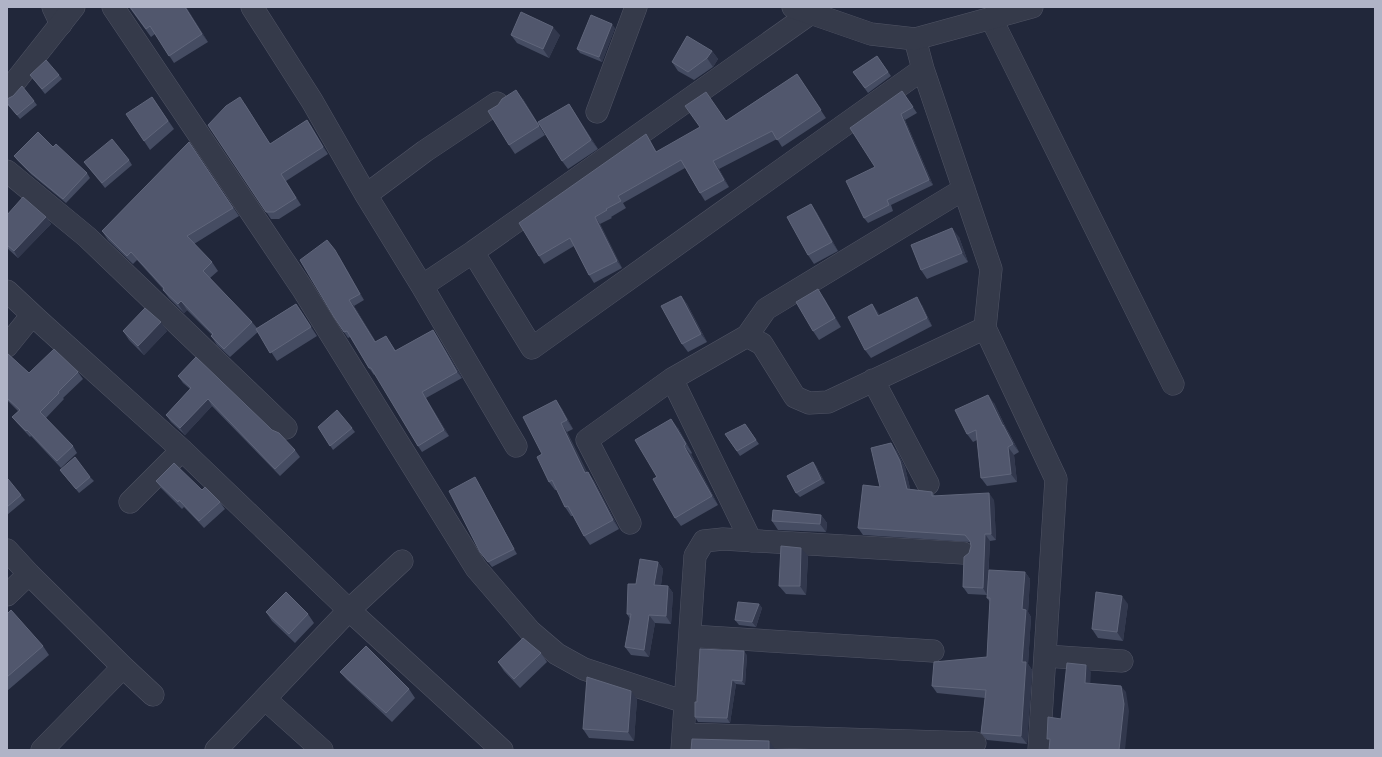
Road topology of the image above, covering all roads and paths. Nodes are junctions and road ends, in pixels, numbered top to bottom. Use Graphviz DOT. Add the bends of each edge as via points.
graph roads {
  1 [pos="113,7"];
  2 [pos="252,7"];
  3 [pos="636,7"];
  4 [pos="1032,7"];
  5 [pos="807,9"];
  6 [pos="63,13"];
  7 [pos="991,18"];
  8 [pos="915,39"];
  9 [pos="923,69"];
  10 [pos="7,92"];
  11 [pos="497,103"];
  12 [pos="597,112"];
  13 [pos="7,171"];
  14 [pos="964,189"];
  15 [pos="366,195"];
  16 [pos="473,252"];
  17 [pos="422,286"];
  18 [pos="7,291"];
  19 [pos="32,315"];
  20 [pos="985,328"];
  21 [pos="746,336"];
  22 [pos="7,346"];
  23 [pos="672,379"];
  24 [pos="873,380"];
  25 [pos="1173,384"];
  26 [pos="286,428"];
  27 [pos="516,446"];
  28 [pos="182,450"];
  29 [pos="928,484"];
  30 [pos="130,502"];
  31 [pos="630,522"];
  32 [pos="751,540"];
  33 [pos="7,550"];
  34 [pos="963,552"];
  35 [pos="402,561"];
  36 [pos="29,574"];
  37 [pos="7,595"];
  38 [pos="349,610"];
  39 [pos="690,636"];
  40 [pos="933,651"];
  41 [pos="1045,656"];
  42 [pos="1122,661"];
  43 [pos="123,666"];
  44 [pos="153,695"];
  45 [pos="265,699"];
  46 [pos="685,702"];
  47 [pos="683,742"];
  48 [pos="975,743"];
  49 [pos="42,750"];
  50 [pos="216,750"];
  51 [pos="322,750"];
  52 [pos="502,750"];
  53 [pos="1039,750"];
  1 -- 46 [label="street" via="302,288 476,568 530,632 557,654 584,669"];
  2 -- 15 [label="street" via="312,101"];
  3 -- 12 [label="street"];
  4 -- 7 [label="street"];
  5 -- 8 [label="street" via="871,34"];
  5 -- 16 [label="street"];
  6 -- 10 [label="street"];
  7 -- 8 [label="street"];
  7 -- 25 [label="street"];
  8 -- 9 [label="street"];
  9 -- 14 [label="street"];
  9 -- 16 [label="street" via="532,348"];
  11 -- 15 [label="street" via="425,151"];
  13 -- 26 [label="street" via="87,237"];
  14 -- 20 [label="street" via="991,270"];
  14 -- 21 [label="street" via="766,309"];
  15 -- 17 [label="street"];
  16 -- 17 [label="street"];
  17 -- 27 [label="street"];
  18 -- 19 [label="street"];
  19 -- 22 [label="street"];
  19 -- 28 [label="street"];
  20 -- 24 [label="street"];
  20 -- 41 [label="street" via="1056,479"];
  21 -- 23 [label="street"];
  21 -- 24 [label="street" via="762,344 795,397 809,403 828,402"];
  23 -- 31 [label="street" via="587,440"];
  23 -- 32 [label="street"];
  24 -- 29 [label="street"];
  28 -- 30 [label="street"];
  28 -- 38 [label="street"];
  32 -- 34 [label="street"];
  32 -- 39 [label="street" via="704,541 695,556"];
  33 -- 36 [label="street"];
  35 -- 38 [label="street"];
  36 -- 37 [label="street"];
  36 -- 43 [label="street"];
  38 -- 45 [label="street"];
  38 -- 52 [label="street"];
  39 -- 40 [label="street"];
  39 -- 46 [label="street"];
  41 -- 42 [label="street"];
  41 -- 53 [label="street"];
  43 -- 44 [label="street"];
  43 -- 49 [label="street"];
  45 -- 50 [label="street"];
  45 -- 51 [label="street"];
  46 -- 47 [label="street"];
  47 -- 48 [label="street"];
}
